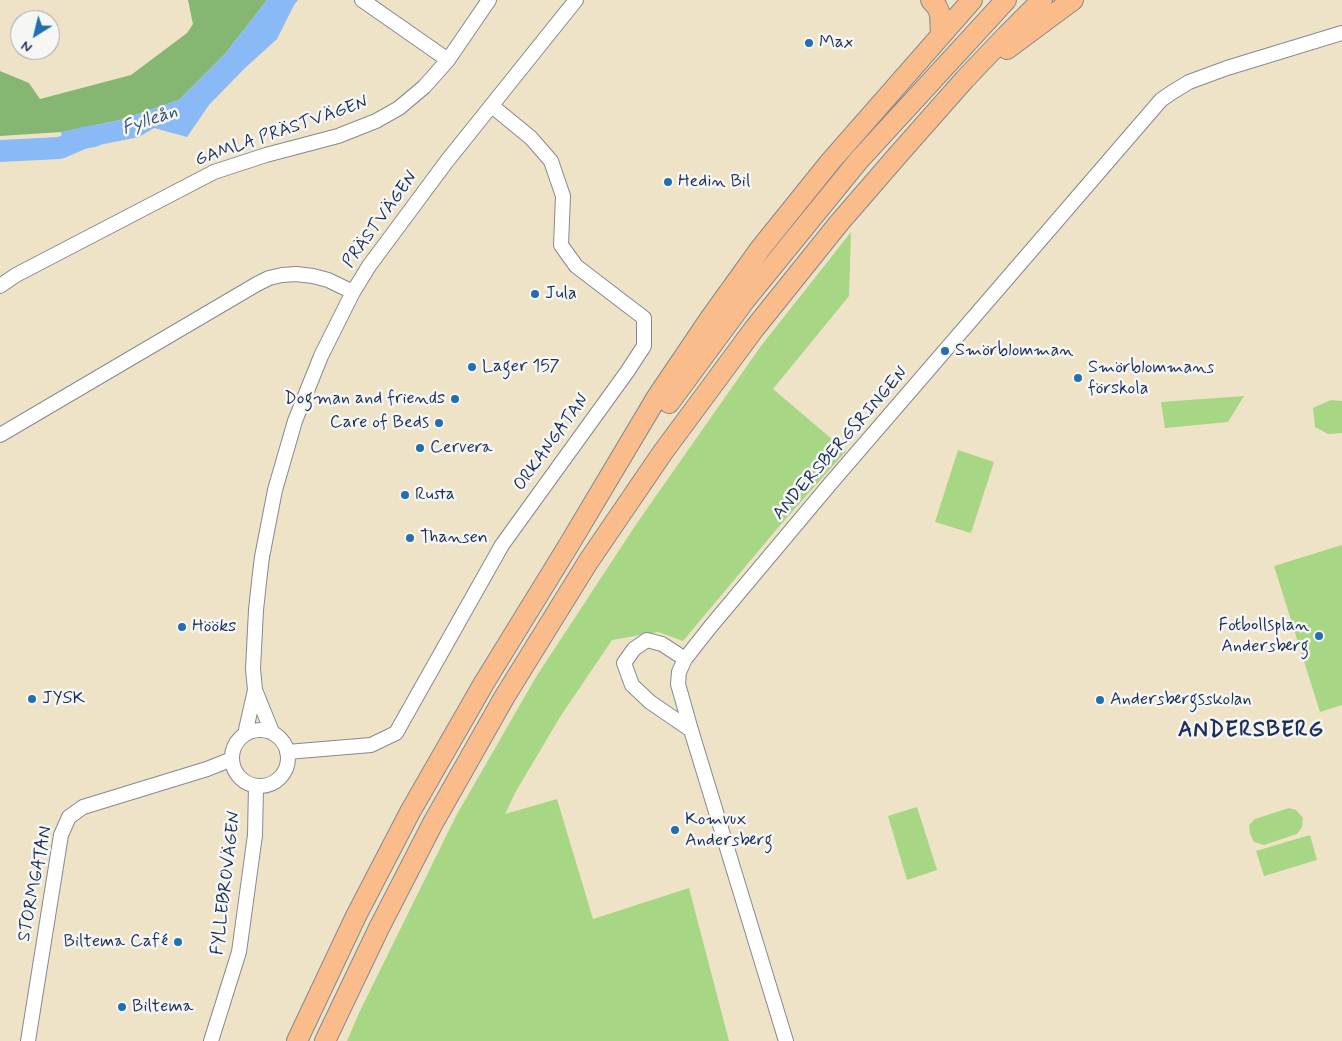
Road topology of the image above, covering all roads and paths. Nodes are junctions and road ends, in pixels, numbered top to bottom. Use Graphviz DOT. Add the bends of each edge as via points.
graph roads {
  1 [pos="362,0"];
  2 [pos="488,0"];
  3 [pos="576,0"];
  4 [pos="931,0"];
  5 [pos="972,0"];
  6 [pos="1006,0"];
  7 [pos="1042,0"];
  8 [pos="1073,0"];
  9 [pos="1342,33"];
  10 [pos="941,35"];
  11 [pos="448,60"];
  12 [pos="965,79"];
  13 [pos="492,106"];
  14 [pos="0,286"];
  15 [pos="353,292"];
  16 [pos="0,436"];
  17 [pos="567,548"];
  18 [pos="684,659"];
  19 [pos="255,690"];
  20 [pos="691,730"];
  21 [pos="272,732"];
  22 [pos="244,734"];
  23 [pos="287,752"];
  24 [pos="232,759"];
  25 [pos="256,786"];
  26 [pos="28,1041"];
  27 [pos="211,1041"];
  28 [pos="297,1041"];
  29 [pos="325,1041"];
  30 [pos="786,1041"];
  1 -- 11 [label="street"];
  2 -- 11 [label="street, GAMLA PRÄSTVÄGEN"];
  3 -- 13 [label="street, PRÄSTVÄGEN"];
  4 -- 10 [label="highway" via="940,14"];
  5 -- 10 [label="highway"];
  6 -- 17 [label="highway" via="859,160 745,300 642,439"];
  7 -- 12 [label="highway"];
  8 -- 12 [label="highway"];
  9 -- 18 [label="street, ANDERSBERGSRINGEN" via="1189,82 1161,100 830,484"];
  10 -- 17 [label="highway" via="760,250 657,397"];
  11 -- 14 [label="street, GAMLA PRÄSTVÄGEN" via="424,87 399,108 376,121 338,136 266,154 214,172"];
  12 -- 29 [label="highway" via="839,223 754,329 663,452 588,562 505,696 433,823"];
  13 -- 15 [label="street, PRÄSTVÄGEN" via="436,176"];
  13 -- 23 [label="street, ORKANGATAN" via="531,138 551,161 563,196 561,246 576,266 644,318 644,346 502,545 396,733 371,745"];
  15 -- 16 [label="street, PRÄSTVÄGEN" via="313,276 296,274 269,278"];
  15 -- 19 [label="street" via="321,356 295,421 275,490 256,610"];
  17 -- 28 [label="highway" via="410,812"];
  18 -- 20 [label="street, ANDERSBERGSRINGEN" via="678,684"];
  18 -- 20 [label="street" via="662,644 647,640 634,649 624,663 632,685 650,702"];
  19 -- 21 [label="street"];
  19 -- 22 [label="street"];
  20 -- 30 [label="street, ANDERSBERGSRINGEN"];
  21 -- 22 [label="street" via="258,730"];
  21 -- 23 [label="street" via="282,740"];
  22 -- 24 [label="street" via="235,745"];
  23 -- 25 [label="street" via="288,763 280,777 272,784"];
  24 -- 25 [label="street" via="234,770 241,779"];
  24 -- 26 [label="street, STORMGATAN" via="82,807 70,817 61,835"];
  25 -- 27 [label="street, FYLLEBROVÄGEN" via="256,835 239,952"];
}
